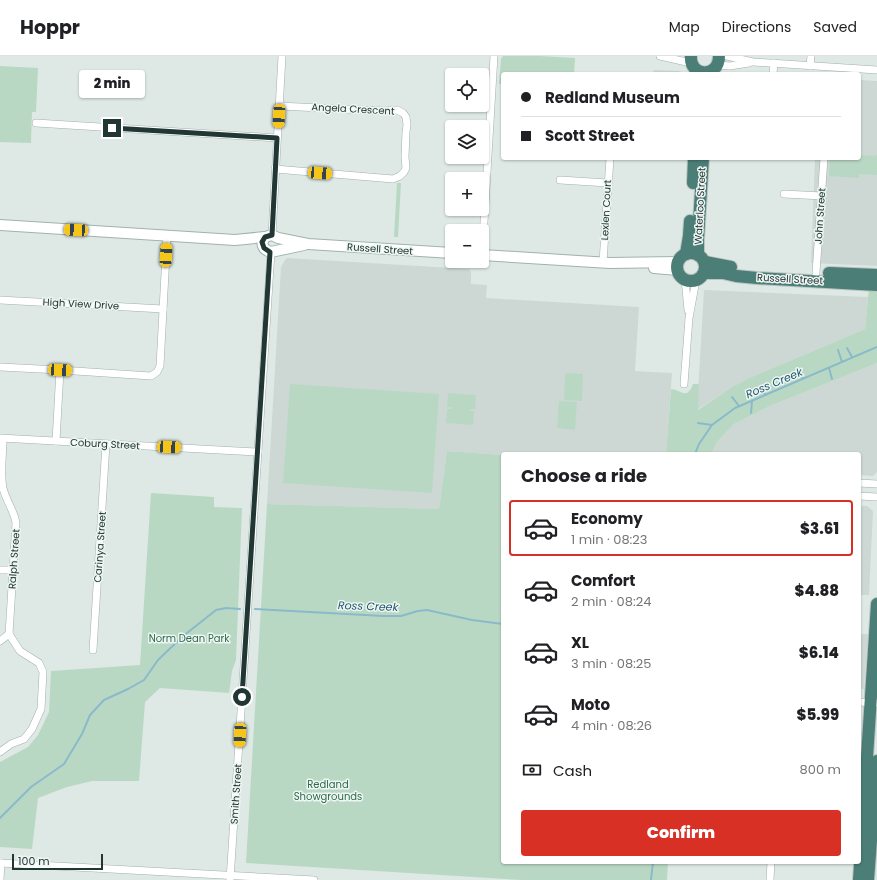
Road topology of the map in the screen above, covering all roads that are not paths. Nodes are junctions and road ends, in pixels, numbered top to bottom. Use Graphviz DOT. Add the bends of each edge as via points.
graph roads {
  1 [pos="282,56"];
  2 [pos="494,56"];
  3 [pos="660,56"];
  4 [pos="728,56"];
  5 [pos="811,56"];
  6 [pos="753,62"];
  7 [pos="774,63"];
  8 [pos="693,65"];
  9 [pos="716,66"];
  10 [pos="810,66"];
  11 [pos="877,70"];
  12 [pos="701,72"];
  13 [pos="773,72"];
  14 [pos="279,106"];
  15 [pos="36,123"];
  16 [pos="277,138"];
  17 [pos="610,160"];
  18 [pos="694,160"];
  19 [pos="703,160"];
  20 [pos="824,160"];
  21 [pos="276,169"];
  22 [pos="560,180"];
  23 [pos="608,183"];
  24 [pos="784,194"];
  25 [pos="822,196"];
  26 [pos="484,224"];
  27 [pos="0,225"];
  28 [pos="167,236"];
  29 [pos="271,236"];
  30 [pos="235,240"];
  31 [pos="308,244"];
  32 [pos="271,250"];
  33 [pos="445,253"];
  34 [pos="489,255"];
  35 [pos="606,262"];
  36 [pos="691,267"];
  37 [pos="816,273"];
  38 [pos="877,275"];
  39 [pos="877,285"];
  40 [pos="0,300"];
  41 [pos="163,309"];
  42 [pos="689,318"];
  43 [pos="0,366"];
  44 [pos="60,370"];
  45 [pos="684,384"];
  46 [pos="2,438"];
  47 [pos="56,441"];
  48 [pos="106,444"];
  49 [pos="258,452"];
  50 [pos="861,483"];
  51 [pos="877,484"];
  52 [pos="861,496"];
  53 [pos="877,496"];
  54 [pos="0,570"];
  55 [pos="12,570"];
  56 [pos="877,604"];
  57 [pos="9,634"];
  58 [pos="0,641"];
  59 [pos="93,650"];
  60 [pos="869,702"];
  61 [pos="0,752"];
  62 [pos="877,761"];
  63 [pos="861,844"];
  64 [pos="1,863"];
  65 [pos="771,864"];
  66 [pos="860,864"];
  67 [pos="230,878"];
  68 [pos="0,880"];
  69 [pos="314,880"];
  70 [pos="770,880"];
  71 [pos="859,880"];
  72 [pos="868,880"];
  1 -- 14 [label="street"];
  2 -- 26 [label="street"];
  3 -- 8 [label="street"];
  4 -- 6 [label="street"];
  5 -- 10 [label="street"];
  6 -- 7 [label="street"];
  6 -- 9 [label="street"];
  7 -- 10 [label="street"];
  7 -- 13 [label="street"];
  8 -- 12 [label="highway"];
  10 -- 11 [label="street"];
  14 -- 16 [label="street"];
  14 -- 21 [label="street, Angela Crescent" via="397,110 406,117 406,168 400,176 393,179"];
  15 -- 16 [label="street"];
  16 -- 21 [label="street"];
  17 -- 23 [label="street, Lexlen Court"];
  18 -- 36 [label="highway, Waterloo Street" via="689,236"];
  19 -- 36 [label="highway, Waterloo Street" via="698,239"];
  20 -- 25 [label="street, John Street"];
  21 -- 29 [label="street"];
  22 -- 23 [label="street"];
  23 -- 35 [label="street, Lexlen Court"];
  24 -- 25 [label="street"];
  25 -- 37 [label="street, John Street"];
  27 -- 28 [label="main road, Russell Street"];
  28 -- 30 [label="main road, Russell Street"];
  28 -- 41 [label="street"];
  29 -- 30 [label="main road, Russell Street"];
  29 -- 31 [label="main road, Russell Street"];
  29 -- 32 [label="main road" via="262,242"];
  29 -- 32 [label="main road" via="280,245"];
  30 -- 32 [label="main road, Russell Street"];
  31 -- 32 [label="main road, Russell Street"];
  31 -- 33 [label="main road, Russell Street"];
  32 -- 49 [label="street, Smith Street"];
  34 -- 35 [label="main road, Russell Street"];
  35 -- 36 [label="main road, Russell Street"];
  36 -- 37 [label="highway, Russell Street"];
  36 -- 39 [label="highway, Russell Street" via="736,276"];
  36 -- 42 [label="street, Waterloo Street"];
  36 -- 42 [label="street, Waterloo Street"];
  37 -- 38 [label="highway, Russell Street"];
  40 -- 41 [label="street, High View Drive"];
  41 -- 44 [label="street" via="160,366 151,376"];
  42 -- 45 [label="street, Waterloo Street"];
  43 -- 44 [label="street"];
  44 -- 47 [label="street"];
  46 -- 47 [label="street, Coburg Street"];
  46 -- 55 [label="street, Ralph Street" via="2,488 14,512 16,523"];
  47 -- 48 [label="street, Coburg Street"];
  48 -- 49 [label="street, Coburg Street"];
  48 -- 59 [label="street, Carinya Street"];
  49 -- 67 [label="street, Smith Street"];
  50 -- 51 [label="street"];
  52 -- 53 [label="street"];
  54 -- 55 [label="street"];
  55 -- 57 [label="street, Ralph Street"];
  56 -- 60 [label="highway"];
  57 -- 58 [label="street"];
  57 -- 61 [label="street" via="20,651 39,663 43,672 41,709 32,729 24,739"];
  60 -- 63 [label="highway"];
  62 -- 72 [label="highway"];
  64 -- 67 [label="street"];
  64 -- 68 [label="street"];
  65 -- 70 [label="street"];
  66 -- 71 [label="highway"];
  67 -- 69 [label="street"];
}
